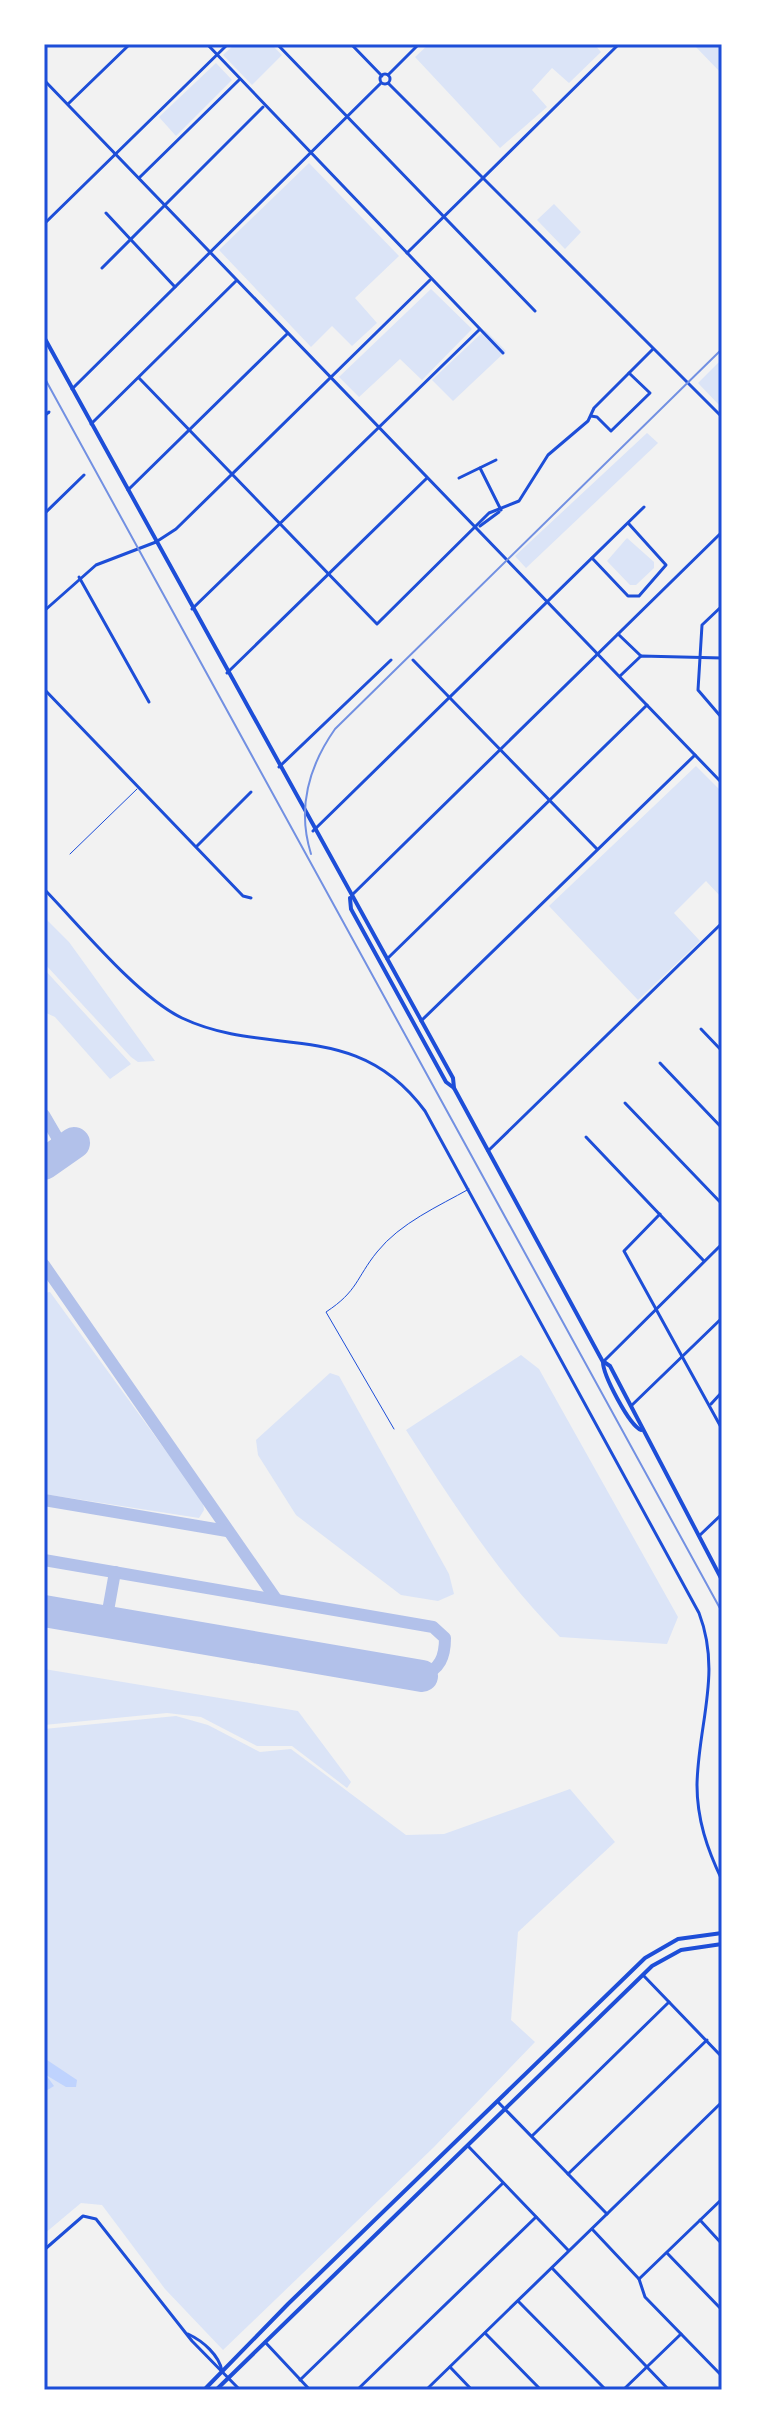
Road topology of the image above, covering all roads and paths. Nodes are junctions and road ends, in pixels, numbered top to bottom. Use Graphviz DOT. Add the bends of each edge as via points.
graph roads {
  1 [pos="130,44"];
  2 [pos="207,44"];
  3 [pos="228,44"];
  4 [pos="277,44"];
  5 [pos="351,44"];
  6 [pos="419,44"];
  7 [pos="619,44"];
  8 [pos="216,55"];
  9 [pos="388,75"];
  10 [pos="382,76"];
  11 [pos="44,80"];
  12 [pos="239,80"];
  13 [pos="381,83"];
  14 [pos="388,83"];
  15 [pos="68,104"];
  16 [pos="264,106"];
  17 [pos="348,116"];
  18 [pos="115,153"];
  19 [pos="310,153"];
  20 [pos="139,178"];
  21 [pos="481,179"];
  22 [pos="164,205"];
  23 [pos="106,213"];
  24 [pos="445,216"];
  25 [pos="44,224"];
  26 [pos="131,239"];
  27 [pos="210,253"];
  28 [pos="407,253"];
  29 [pos="102,268"];
  30 [pos="431,279"];
  31 [pos="236,281"];
  32 [pos="175,287"];
  33 [pos="535,311"];
  34 [pos="480,329"];
  35 [pos="287,334"];
  36 [pos="44,337"];
  37 [pos="653,349"];
  38 [pos="503,353"];
  39 [pos="629,373"];
  40 [pos="139,378"];
  41 [pos="330,378"];
  42 [pos="72,389"];
  43 [pos="49,412"];
  44 [pos="44,416"];
  45 [pos="591,416"];
  46 [pos="722,417"];
  47 [pos="91,424"];
  48 [pos="379,428"];
  49 [pos="191,431"];
  50 [pos="496,460"];
  51 [pos="480,468"];
  52 [pos="233,474"];
  53 [pos="84,475"];
  54 [pos="427,478"];
  55 [pos="459,478"];
  56 [pos="128,490"];
  57 [pos="644,507"];
  58 [pos="501,510"];
  59 [pos="44,514"];
  60 [pos="628,523"];
  61 [pos="282,525"];
  62 [pos="476,527"];
  63 [pos="722,532"];
  64 [pos="156,542"];
  65 [pos="592,558"];
  66 [pos="330,574"];
  67 [pos="79,577"];
  68 [pos="548,601"];
  69 [pos="722,606"];
  70 [pos="192,609"];
  71 [pos="44,611"];
  72 [pos="618,634"];
  73 [pos="597,654"];
  74 [pos="698,655"];
  75 [pos="641,656"];
  76 [pos="722,658"];
  77 [pos="391,660"];
  78 [pos="413,660"];
  79 [pos="227,673"];
  80 [pos="620,676"];
  81 [pos="44,689"];
  82 [pos="450,696"];
  83 [pos="149,702"];
  84 [pos="647,705"];
  85 [pos="722,718"];
  86 [pos="502,748"];
  87 [pos="695,755"];
  88 [pos="279,767"];
  89 [pos="722,783"];
  90 [pos="139,788"];
  91 [pos="251,792"];
  92 [pos="551,799"];
  93 [pos="313,831"];
  94 [pos="196,847"];
  95 [pos="597,849"];
  96 [pos="70,854"];
  97 [pos="44,889"];
  98 [pos="350,897"];
  99 [pos="251,898"];
  100 [pos="722,923"];
  101 [pos="387,959"];
  102 [pos="421,1021"];
  103 [pos="701,1029"];
  104 [pos="722,1051"];
  105 [pos="660,1063"];
  106 [pos="454,1088"];
  107 [pos="625,1103"];
  108 [pos="722,1128"];
  109 [pos="586,1137"];
  110 [pos="488,1151"];
  111 [pos="469,1189"];
  112 [pos="722,1204"];
  113 [pos="660,1214"];
  114 [pos="722,1244"];
  115 [pos="704,1261"];
  116 [pos="657,1309"];
  117 [pos="722,1318"];
  118 [pos="682,1357"];
  119 [pos="603,1362"];
  120 [pos="722,1392"];
  121 [pos="710,1405"];
  122 [pos="631,1406"];
  123 [pos="394,1429"];
  124 [pos="722,1429"];
  125 [pos="641,1430"];
  126 [pos="722,1514"];
  127 [pos="698,1536"];
  128 [pos="722,1580"];
  129 [pos="722,1880"];
  130 [pos="722,1933"];
  131 [pos="722,1944"];
  132 [pos="643,1975"];
  133 [pos="669,2002"];
  134 [pos="707,2040"];
  135 [pos="722,2057"];
  136 [pos="497,2101"];
  137 [pos="722,2102"];
  138 [pos="506,2109"];
  139 [pos="532,2136"];
  140 [pos="468,2146"];
  141 [pos="568,2174"];
  142 [pos="503,2183"];
  143 [pos="722,2199"];
  144 [pos="607,2214"];
  145 [pos="536,2217"];
  146 [pos="700,2220"];
  147 [pos="592,2229"];
  148 [pos="722,2244"];
  149 [pos="44,2250"];
  150 [pos="569,2251"];
  151 [pos="667,2253"];
  152 [pos="552,2268"];
  153 [pos="639,2279"];
  154 [pos="518,2301"];
  155 [pos="722,2310"];
  156 [pos="485,2333"];
  157 [pos="681,2334"];
  158 [pos="265,2342"];
  159 [pos="450,2367"];
  160 [pos="647,2367"];
  161 [pos="223,2372"];
  162 [pos="722,2376"];
  163 [pos="229,2378"];
  164 [pos="300,2380"];
  165 [pos="204,2390"];
  166 [pos="216,2390"];
  167 [pos="240,2390"];
  168 [pos="310,2390"];
  169 [pos="357,2390"];
  170 [pos="426,2390"];
  171 [pos="472,2390"];
  172 [pos="541,2390"];
  173 [pos="606,2390"];
  174 [pos="623,2390"];
  175 [pos="669,2390"];
  1 -- 15 [label="street"];
  2 -- 8 [label="street"];
  3 -- 8 [label="street"];
  4 -- 17 [label="street"];
  5 -- 10 [label="street"];
  6 -- 9 [label="street"];
  7 -- 21 [label="street"];
  8 -- 12 [label="street"];
  8 -- 18 [label="street"];
  9 -- 10 [label="street"];
  9 -- 14 [label="street"];
  10 -- 13 [label="street"];
  11 -- 15 [label="street"];
  12 -- 16 [label="street"];
  12 -- 20 [label="street"];
  13 -- 14 [label="street"];
  13 -- 17 [label="street"];
  14 -- 21 [label="street"];
  15 -- 18 [label="street"];
  16 -- 19 [label="street"];
  16 -- 22 [label="street"];
  17 -- 19 [label="street"];
  17 -- 24 [label="street"];
  18 -- 20 [label="street"];
  18 -- 25 [label="street"];
  19 -- 27 [label="street"];
  19 -- 28 [label="street"];
  20 -- 22 [label="street"];
  21 -- 24 [label="street"];
  21 -- 37 [label="street"];
  22 -- 26 [label="street"];
  22 -- 27 [label="street"];
  23 -- 26 [label="street"];
  24 -- 28 [label="street"];
  24 -- 33 [label="street"];
  26 -- 29 [label="street"];
  26 -- 32 [label="street"];
  27 -- 31 [label="street"];
  27 -- 32 [label="street"];
  28 -- 30 [label="street"];
  30 -- 34 [label="street"];
  30 -- 41 [label="street"];
  31 -- 35 [label="street"];
  31 -- 40 [label="street"];
  32 -- 42 [label="street"];
  34 -- 38 [label="street"];
  34 -- 48 [label="street"];
  35 -- 41 [label="street"];
  35 -- 49 [label="street"];
  36 -- 42 [label="main road"];
  37 -- 39 [label="street"];
  37 -- 46 [label="street"];
  39 -- 45 [label="street"];
  39 -- 45 [label="street" via="650,393 611,431"];
  40 -- 47 [label="street"];
  40 -- 49 [label="street"];
  41 -- 48 [label="street"];
  41 -- 52 [label="street"];
  42 -- 47 [label="main road"];
  43 -- 44 [label="street"];
  45 -- 58 [label="street" via="548,455 519,501"];
  47 -- 56 [label="main road"];
  48 -- 54 [label="street"];
  48 -- 61 [label="street"];
  49 -- 52 [label="street"];
  49 -- 56 [label="street"];
  50 -- 51 [label="street"];
  51 -- 55 [label="street"];
  51 -- 58 [label="street"];
  52 -- 61 [label="street"];
  52 -- 64 [label="street"];
  53 -- 59 [label="street"];
  54 -- 62 [label="street"];
  54 -- 66 [label="street"];
  56 -- 64 [label="main road"];
  57 -- 60 [label="street"];
  58 -- 62 [label="street" via="489,513"];
  60 -- 65 [label="street"];
  60 -- 65 [label="street" via="666,565 639,596 633,597"];
  61 -- 66 [label="street"];
  61 -- 70 [label="street"];
  62 -- 66 [label="street" via="377,624"];
  62 -- 68 [label="street"];
  63 -- 72 [label="street"];
  64 -- 67 [label="street"];
  64 -- 70 [label="main road"];
  65 -- 68 [label="street"];
  66 -- 79 [label="street"];
  67 -- 71 [label="street"];
  67 -- 83 [label="street"];
  68 -- 73 [label="street"];
  68 -- 82 [label="street"];
  69 -- 74 [label="street" via="702,625"];
  70 -- 79 [label="main road"];
  72 -- 73 [label="street"];
  72 -- 75 [label="street"];
  73 -- 80 [label="street"];
  73 -- 86 [label="street"];
  74 -- 75 [label="street"];
  74 -- 76 [label="street"];
  74 -- 85 [label="street" via="698,690"];
  75 -- 80 [label="street"];
  77 -- 88 [label="street"];
  78 -- 82 [label="street"];
  79 -- 88 [label="main road"];
  80 -- 84 [label="street"];
  81 -- 90 [label="street"];
  82 -- 86 [label="street"];
  82 -- 93 [label="street"];
  84 -- 87 [label="street"];
  84 -- 92 [label="street"];
  86 -- 92 [label="street"];
  86 -- 98 [label="street"];
  87 -- 89 [label="street"];
  87 -- 95 [label="street"];
  88 -- 93 [label="main road"];
  90 -- 94 [label="street"];
  90 -- 96 [label="lane"];
  91 -- 94 [label="street"];
  92 -- 95 [label="street"];
  92 -- 101 [label="street"];
  93 -- 98 [label="main road"];
  94 -- 99 [label="street"];
  95 -- 102 [label="street"];
  97 -- 111 [label="street" via="150,996 180,1017 234,1033 342,1050 398,1082 419,1103"];
  98 -- 101 [label="main road"];
  98 -- 106 [label="main road" via="351,909"];
  100 -- 110 [label="street"];
  101 -- 102 [label="main road"];
  102 -- 106 [label="main road"];
  103 -- 104 [label="street"];
  105 -- 108 [label="street"];
  106 -- 110 [label="main road"];
  107 -- 112 [label="street"];
  109 -- 113 [label="street"];
  110 -- 119 [label="main road"];
  111 -- 123 [label="lane" via="386,1243 353,1293 326,1312"];
  111 -- 129 [label="street" via="706,1631 711,1681 697,1803 705,1841"];
  113 -- 115 [label="street"];
  113 -- 116 [label="street" via="624,1251"];
  114 -- 115 [label="street"];
  115 -- 116 [label="street"];
  116 -- 118 [label="street"];
  116 -- 119 [label="street"];
  117 -- 118 [label="street"];
  118 -- 121 [label="street"];
  118 -- 122 [label="street"];
  119 -- 122 [label="main road"];
  119 -- 125 [label="main road" via="634,1427"];
  120 -- 121 [label="street"];
  121 -- 124 [label="street"];
  122 -- 125 [label="main road"];
  125 -- 127 [label="main road"];
  126 -- 127 [label="street"];
  127 -- 128 [label="main road"];
  130 -- 136 [label="main road" via="678,1939 645,1958"];
  131 -- 132 [label="main road" via="668,1955"];
  132 -- 133 [label="street"];
  132 -- 138 [label="main road"];
  133 -- 134 [label="street"];
  133 -- 139 [label="street"];
  134 -- 135 [label="street"];
  134 -- 141 [label="street"];
  136 -- 138 [label="street"];
  136 -- 161 [label="main road"];
  137 -- 144 [label="street"];
  138 -- 139 [label="street"];
  138 -- 140 [label="main road"];
  139 -- 141 [label="street"];
  140 -- 142 [label="street"];
  140 -- 158 [label="main road"];
  141 -- 144 [label="street"];
  142 -- 145 [label="street"];
  142 -- 164 [label="street"];
  143 -- 146 [label="street"];
  144 -- 147 [label="street"];
  145 -- 150 [label="street"];
  145 -- 169 [label="street"];
  146 -- 148 [label="street"];
  146 -- 151 [label="street"];
  147 -- 150 [label="street"];
  147 -- 153 [label="street"];
  149 -- 161 [label="street" via="83,2216 96,2219 188,2334 220,2361"];
  150 -- 152 [label="street"];
  151 -- 153 [label="street"];
  151 -- 155 [label="street"];
  152 -- 154 [label="street"];
  152 -- 160 [label="street"];
  153 -- 157 [label="street" via="645,2297"];
  154 -- 156 [label="street"];
  154 -- 173 [label="street"];
  156 -- 159 [label="street"];
  156 -- 172 [label="street"];
  157 -- 160 [label="street"];
  157 -- 162 [label="street"];
  158 -- 163 [label="main road"];
  158 -- 164 [label="street"];
  159 -- 170 [label="street"];
  159 -- 171 [label="street"];
  160 -- 174 [label="street"];
  160 -- 175 [label="street"];
  161 -- 163 [label="street"];
  161 -- 165 [label="main road"];
  163 -- 166 [label="main road"];
  163 -- 167 [label="street"];
  164 -- 168 [label="street"];
}
